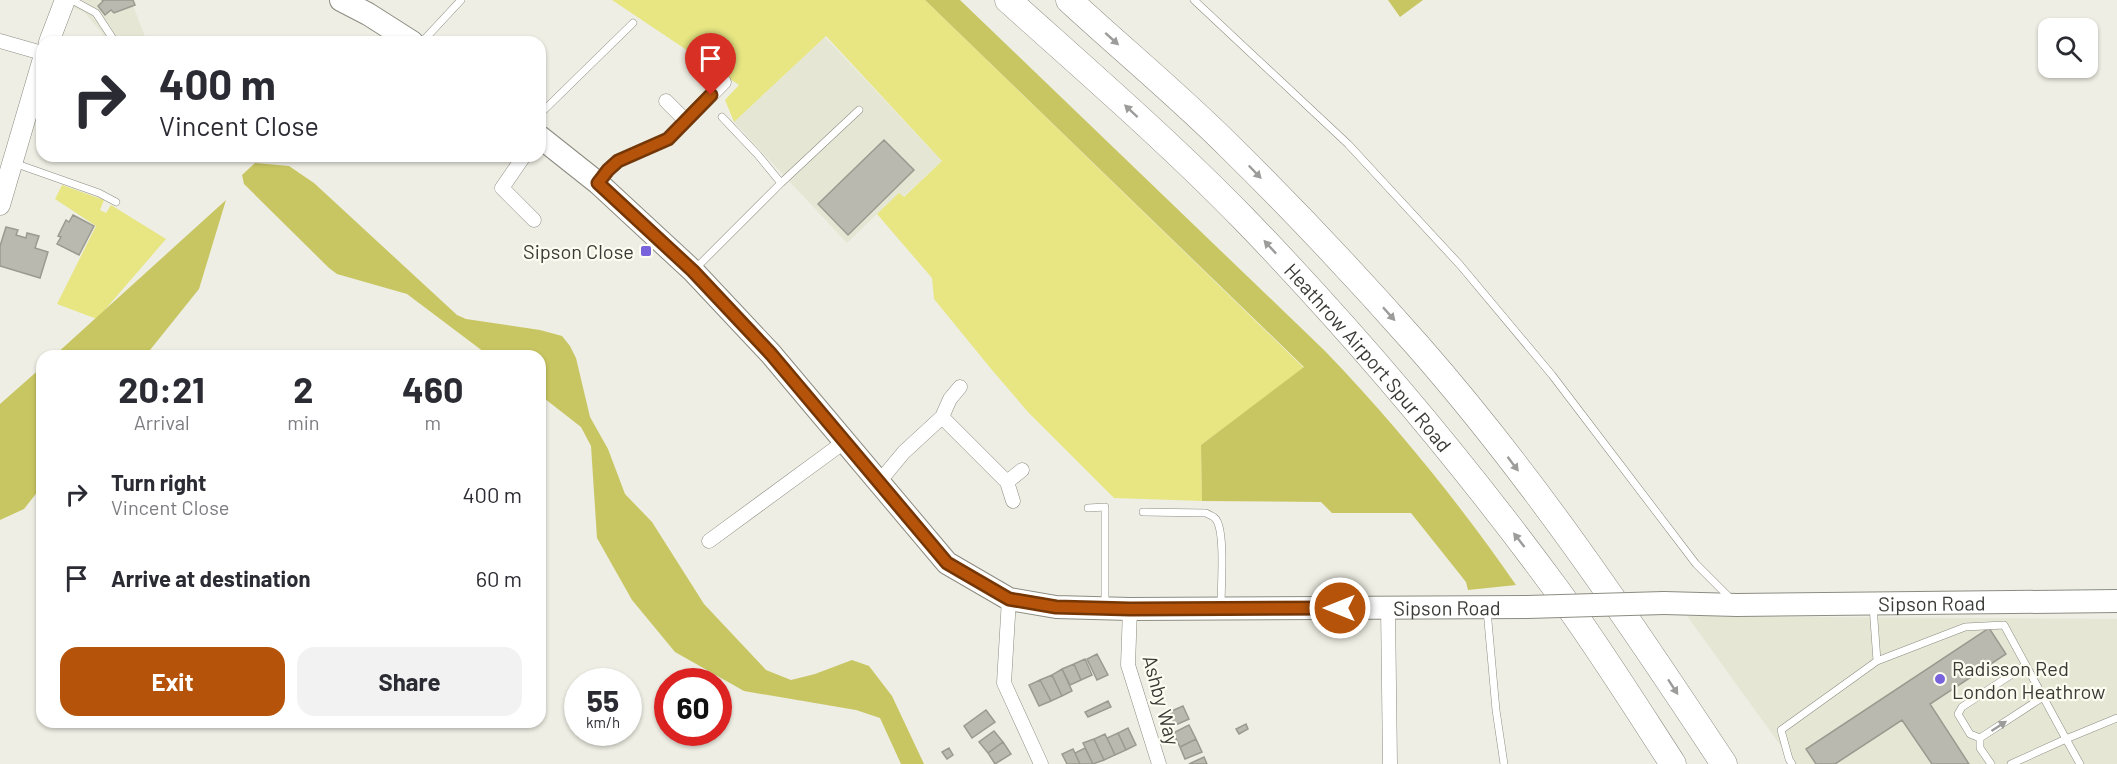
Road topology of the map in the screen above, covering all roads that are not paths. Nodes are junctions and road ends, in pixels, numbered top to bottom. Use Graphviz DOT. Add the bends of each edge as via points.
graph roads {
  1 [pos="65,0"];
  2 [pos="72,0"];
  3 [pos="341,0"];
  4 [pos="461,0"];
  5 [pos="1008,0"];
  6 [pos="1069,0"];
  7 [pos="1194,0"];
  8 [pos="633,23"];
  9 [pos="51,36"];
  10 [pos="111,36"];
  11 [pos="403,36"];
  12 [pos="428,36"];
  13 [pos="0,41"];
  14 [pos="36,50"];
  15 [pos="36,82"];
  16 [pos="724,82"];
  17 [pos="666,101"];
  18 [pos="546,108"];
  19 [pos="859,110"];
  20 [pos="722,117"];
  21 [pos="686,121"];
  22 [pos="546,141"];
  23 [pos="520,162"];
  24 [pos="12,163"];
  25 [pos="598,183"];
  26 [pos="781,183"];
  27 [pos="116,202"];
  28 [pos="0,205"];
  29 [pos="534,220"];
  30 [pos="693,271"];
  31 [pos="960,387"];
  32 [pos="942,417"];
  33 [pos="844,442"];
  34 [pos="1022,470"];
  35 [pos="879,482"];
  36 [pos="1007,482"];
  37 [pos="1013,501"];
  38 [pos="1088,508"];
  39 [pos="1143,512"];
  40 [pos="709,541"];
  41 [pos="1009,599"];
  42 [pos="2117,602"];
  43 [pos="1872,604"];
  44 [pos="1737,605"];
  45 [pos="1105,607"];
  46 [pos="1388,607"];
  47 [pos="1221,608"];
  48 [pos="1487,608"];
  49 [pos="1130,609"];
  50 [pos="1877,661"];
  51 [pos="2026,665"];
  52 [pos="2043,697"];
  53 [pos="2117,718"];
  54 [pos="1980,738"];
  55 [pos="2066,739"];
  56 [pos="1156,763"];
  57 [pos="1041,764"];
  58 [pos="1390,764"];
  59 [pos="1504,764"];
  60 [pos="1673,764"];
  61 [pos="1724,764"];
  62 [pos="1792,764"];
  63 [pos="1991,764"];
  64 [pos="2011,764"];
  65 [pos="2080,764"];
  1 -- 9 [label="street"];
  2 -- 10 [label="lane" via="96,13"];
  3 -- 11 [label="main road"];
  4 -- 12 [label="lane"];
  60 -- 5 [label="highway, Heathrow Airport Spur Road, one-way" via="1554,586 1449,449 1330,310 1234,209"];
  6 -- 61 [label="highway, one-way" via="1228,145 1419,348 1582,554"];
  7 -- 44 [label="lane" via="1348,144 1460,265 1552,375 1696,564"];
  8 -- 18 [label="lane"];
  13 -- 14 [label="street"];
  15 -- 24 [label="street"];
  16 -- 21 [label="street"];
  17 -- 21 [label="street"];
  19 -- 26 [label="lane"];
  20 -- 26 [label="lane"];
  21 -- 25 [label="street" via="668,139 612,165"];
  22 -- 25 [label="main road, Sipson Road"];
  23 -- 29 [label="street" via="502,188"];
  24 -- 27 [label="lane"];
  24 -- 28 [label="street"];
  25 -- 30 [label="main road, Sipson Road"];
  26 -- 30 [label="lane"];
  30 -- 33 [label="main road, Sipson Road" via="771,354"];
  31 -- 32 [label="street"];
  32 -- 35 [label="street"];
  32 -- 36 [label="street"];
  33 -- 35 [label="main road, Sipson Road"];
  33 -- 40 [label="street"];
  34 -- 36 [label="street"];
  35 -- 41 [label="main road, Sipson Road" via="947,563"];
  36 -- 37 [label="street"];
  38 -- 45 [label="lane" via="1105,507"];
  39 -- 47 [label="lane" via="1206,513 1214,517 1221,537"];
  41 -- 45 [label="main road, Sipson Road" via="1056,607"];
  41 -- 57 [label="street" via="1004,683"];
  42 -- 43 [label="main road, Sipson Road"];
  43 -- 44 [label="main road, Sipson Road"];
  43 -- 50 [label="lane"];
  44 -- 48 [label="main road, Sipson Road, bridge"];
  45 -- 49 [label="main road, Sipson Road"];
  46 -- 47 [label="main road, Sipson Road"];
  46 -- 48 [label="main road, Sipson Road"];
  46 -- 58 [label="street"];
  47 -- 49 [label="main road, Sipson Road"];
  48 -- 59 [label="lane"];
  49 -- 56 [label="street, Ashby Way" via="1128,665"];
  50 -- 51 [label="lane" via="1965,627 2004,625"];
  50 -- 62 [label="lane" via="1781,730"];
  51 -- 52 [label="lane"];
  51 -- 54 [label="lane" via="1962,707 1958,714 1970,734"];
  54 -- 52 [label="lane, one-way"];
  52 -- 55 [label="lane"];
  53 -- 55 [label="lane"];
  54 -- 63 [label="lane" via="1980,748"];
  55 -- 64 [label="lane"];
  55 -- 65 [label="lane"];
}
